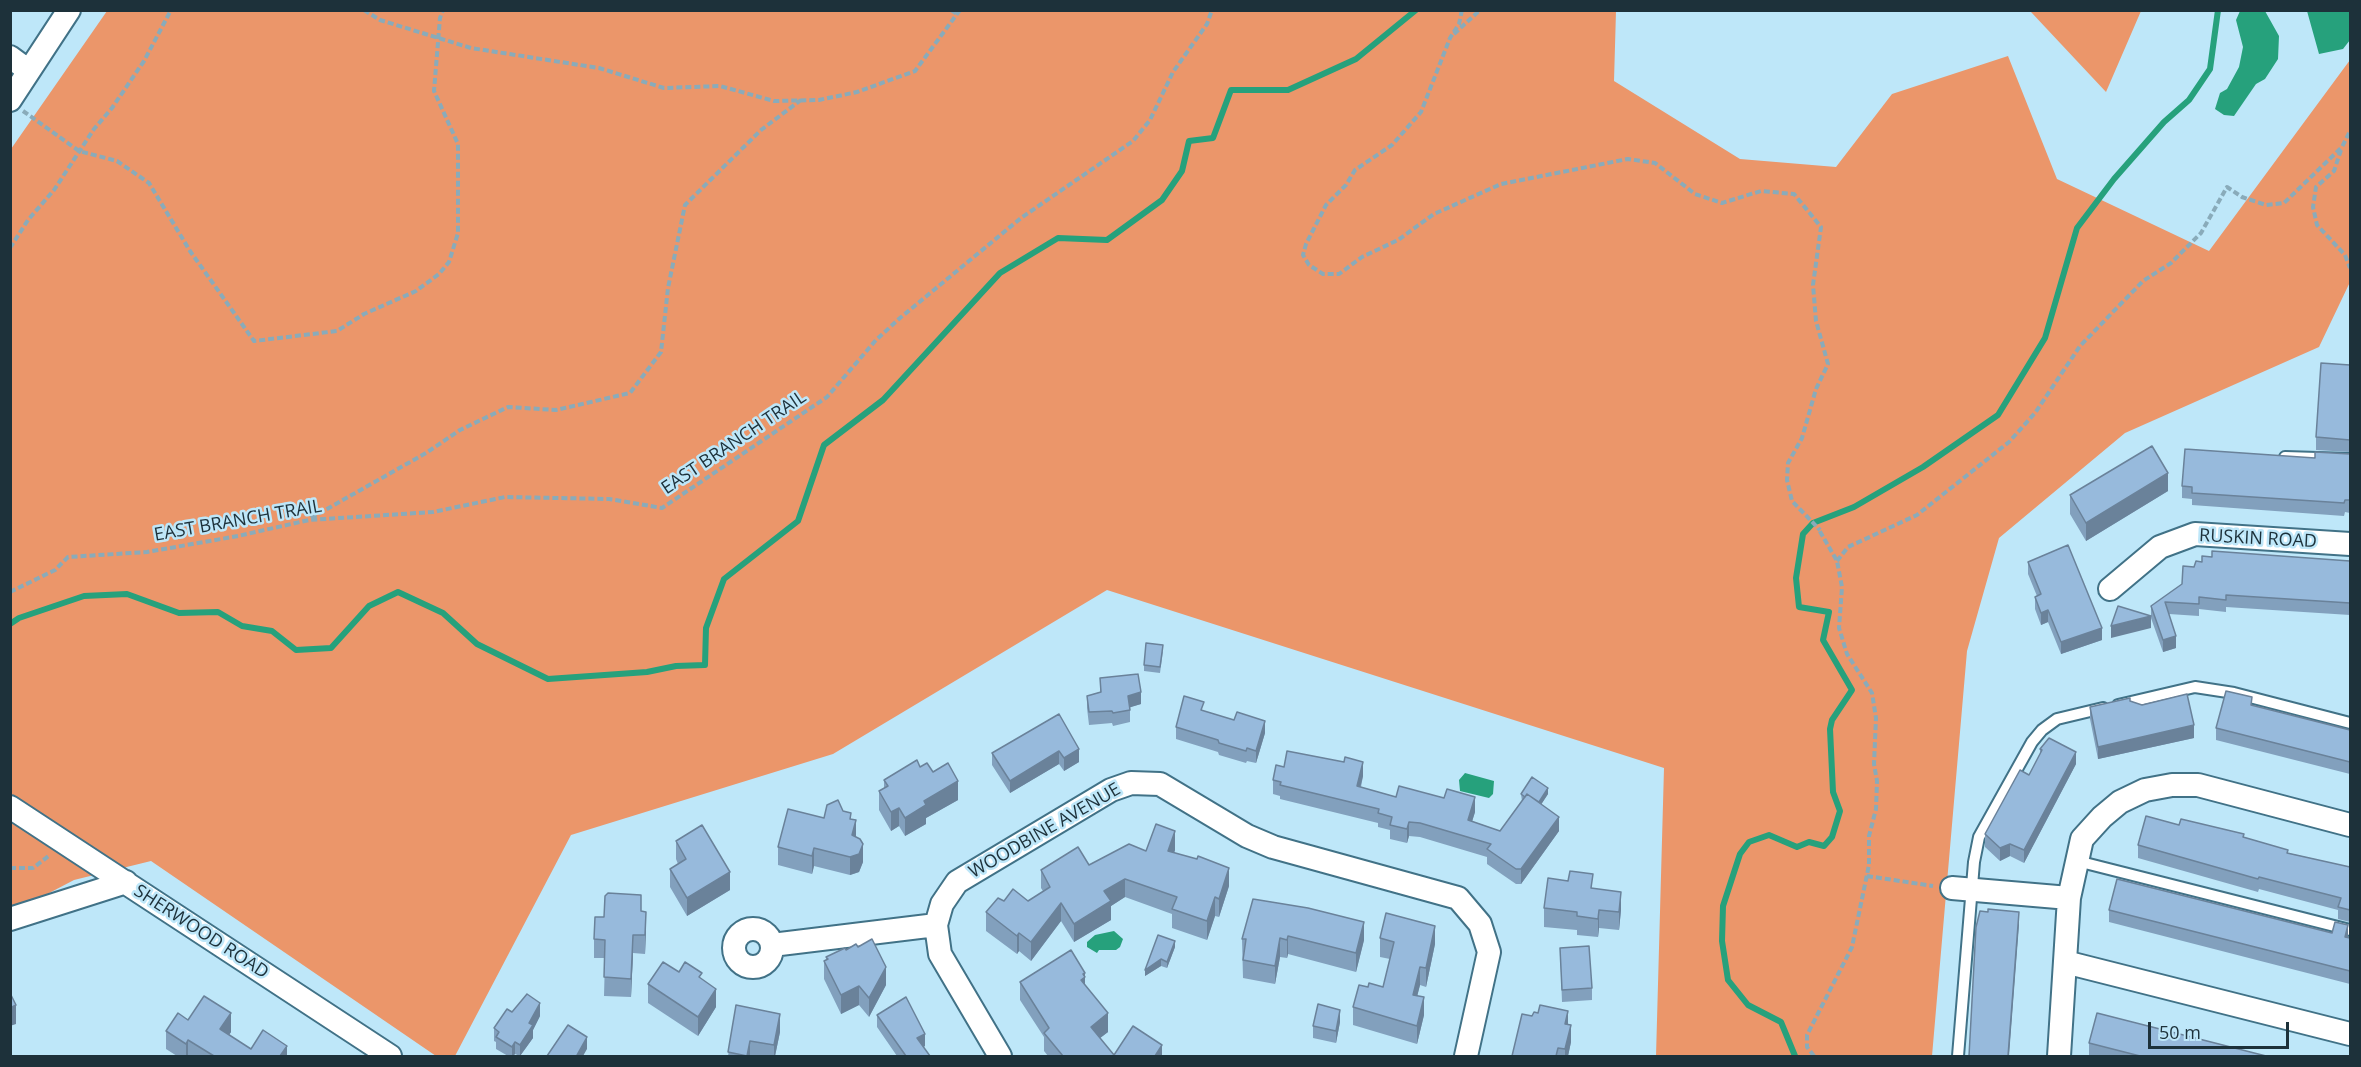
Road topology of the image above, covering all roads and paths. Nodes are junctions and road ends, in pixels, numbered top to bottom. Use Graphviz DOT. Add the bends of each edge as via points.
graph roads {
  1 [pos="69,10"];
  2 [pos="171,10"];
  3 [pos="364,10"];
  4 [pos="443,10"];
  5 [pos="951,10"];
  6 [pos="1212,10"];
  7 [pos="1462,10"];
  8 [pos="1480,10"];
  9 [pos="958,12"];
  10 [pos="1450,38"];
  11 [pos="440,39"];
  12 [pos="10,57"];
  13 [pos="29,71"];
  14 [pos="801,100"];
  15 [pos="15,104"];
  16 [pos="2350,131"];
  17 [pos="2342,147"];
  18 [pos="79,151"];
  19 [pos="10,248"];
  20 [pos="2350,268"];
  21 [pos="2276,456"];
  22 [pos="2350,459"];
  23 [pos="309,520"];
  24 [pos="1813,523"];
  25 [pos="1820,530"];
  26 [pos="2350,544"];
  27 [pos="1837,561"];
  28 [pos="2110,589"];
  29 [pos="10,592"];
  30 [pos="2350,723"];
  31 [pos="10,807"];
  32 [pos="2350,825"];
  33 [pos="63,842"];
  34 [pos="2078,861"];
  35 [pos="10,868"];
  36 [pos="1867,876"];
  37 [pos="126,882"];
  38 [pos="1963,888"];
  39 [pos="2069,898"];
  40 [pos="10,919"];
  41 [pos="936,925"];
  42 [pos="2350,930"];
  43 [pos="772,945"];
  44 [pos="2066,962"];
  45 [pos="2350,1034"];
  46 [pos="390,1056"];
  47 [pos="1000,1056"];
  48 [pos="1466,1056"];
  49 [pos="1814,1056"];
  50 [pos="1958,1056"];
  51 [pos="2059,1056"];
  1 -- 13 [label="street"];
  2 -- 18 [label="path" via="144,61"];
  3 -- 11 [label="path" via="380,20"];
  4 -- 11 [label="path"];
  5 -- 9 [label="path"];
  6 -- 23 [label="path, EAST BRANCH TRAIL" via="1207,24 1173,72 1150,120 1133,141 1021,218 900,318 827,397 662,508 609,499 505,497 433,512"];
  7 -- 10 [label="path"];
  8 -- 10 [label="path"];
  9 -- 14 [label="path" via="915,71 857,92"];
  10 -- 24 [label="path" via="1421,112 1392,145 1355,170 1326,205 1306,244 1303,255 1309,265 1323,274 1339,274 1362,257 1398,240 1434,213 1501,184 1628,159 1655,163 1695,194 1722,203 1761,191 1794,194 1821,227 1813,285 1816,321 1828,364 1816,389 1802,438 1788,463 1787,480 1792,501"];
  11 -- 14 [label="path" via="471,48 598,68 664,88 720,86 774,101"];
  11 -- 18 [label="path" via="434,91 458,144 458,233 449,262 416,291 337,331 254,341 190,251 149,183 117,161"];
  12 -- 13 [label="street"];
  13 -- 15 [label="street"];
  14 -- 23 [label="path" via="761,130 685,205 669,278 661,352 630,393 556,410 508,407 460,430"];
  15 -- 18 [label="path"];
  16 -- 17 [label="path"];
  17 -- 20 [label="path" via="2334,171 2316,187 2313,207 2317,225 2345,255"];
  17 -- 27 [label="path" via="2284,203 2266,205 2227,187 2201,233 2171,263 2143,281 2080,346 2035,413 2009,442 1917,515 1848,547"];
  18 -- 19 [label="path"];
  21 -- 22 [label="lane"];
  23 -- 29 [label="path, EAST BRANCH TRAIL" via="147,552 68,557 55,570"];
  24 -- 25 [label="path"];
  24 -- 27 [label="path"];
  26 -- 28 [label="street, RUSKIN ROAD" via="2195,534 2160,547"];
  27 -- 36 [label="path" via="1842,587 1839,628 1847,654 1872,693 1875,718 1876,809 1869,837"];
  30 -- 38 [label="lane" via="2195,687 2057,720 2032,742 1979,837"];
  31 -- 33 [label="street, SHERWOOD ROAD"];
  32 -- 34 [label="street" via="2198,785 2172,785 2145,790 2120,802 2082,839"];
  33 -- 35 [label="path" via="33,868"];
  33 -- 37 [label="street, SHERWOOD ROAD"];
  34 -- 39 [label="street"];
  34 -- 42 [label="lane"];
  36 -- 38 [label="path"];
  36 -- 49 [label="path" via="1852,947 1807,1035 1807,1047"];
  37 -- 40 [label="street"];
  37 -- 46 [label="street, SHERWOOD ROAD"];
  38 -- 39 [label="street"];
  38 -- 50 [label="lane"];
  39 -- 44 [label="street"];
  41 -- 43 [label="street"];
  41 -- 47 [label="street" via="940,954"];
  41 -- 48 [label="street, WOODBINE AVENUE" via="942,904 957,882 1112,790 1131,783 1160,784 1247,836 1273,846 1458,898 1480,924 1489,952"];
  44 -- 45 [label="street"];
  44 -- 51 [label="street"];
}
